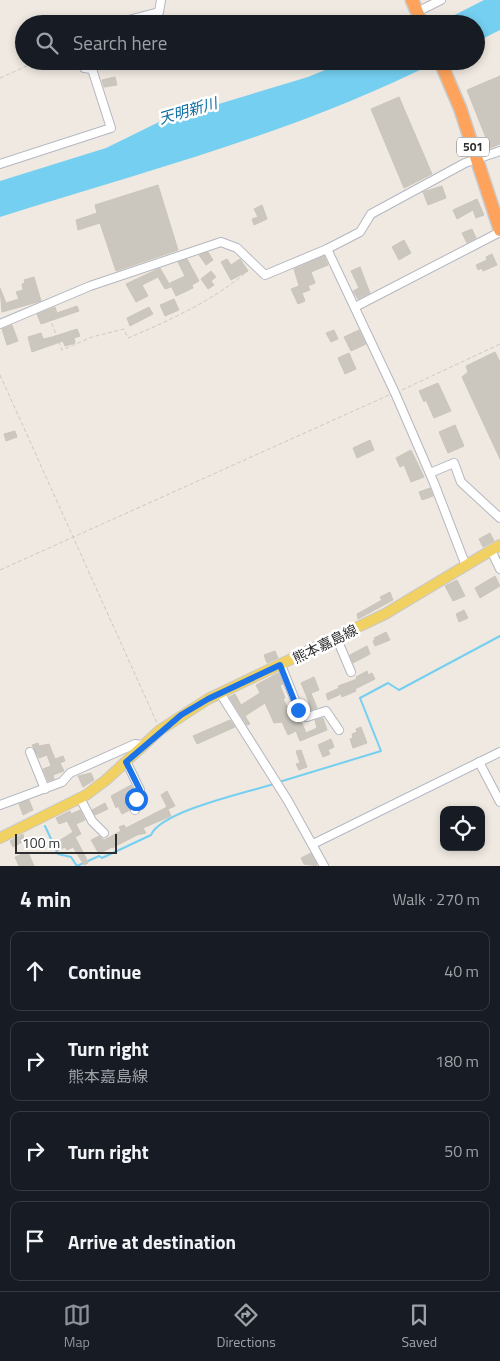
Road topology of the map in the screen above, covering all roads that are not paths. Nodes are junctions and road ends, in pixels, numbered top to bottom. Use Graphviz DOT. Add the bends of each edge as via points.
graph roads {
  1 [pos="160,0"];
  2 [pos="441,0"];
  3 [pos="417,13"];
  4 [pos="148,15"];
  5 [pos="92,70"];
  6 [pos="444,70"];
  7 [pos="500,151"];
  8 [pos="477,159"];
  9 [pos="0,164"];
  10 [pos="500,231"];
  11 [pos="327,249"];
  12 [pos="354,308"];
  13 [pos="0,324"];
  14 [pos="430,473"];
  15 [pos="500,518"];
  16 [pos="496,548"];
  17 [pos="466,566"];
  18 [pos="500,569"];
  19 [pos="337,639"];
  20 [pos="280,665"];
  21 [pos="352,672"];
  22 [pos="220,693"];
  23 [pos="339,730"];
  24 [pos="144,745"];
  25 [pos="30,752"];
  26 [pos="500,752"];
  27 [pos="126,762"];
  28 [pos="479,762"];
  29 [pos="45,789"];
  30 [pos="80,798"];
  31 [pos="500,802"];
  32 [pos="0,805"];
  33 [pos="135,810"];
  34 [pos="104,833"];
  35 [pos="0,838"];
  36 [pos="314,844"];
  37 [pos="324,866"];
  1 -- 4 [label="street" via="159,12"];
  2 -- 3 [label="street"];
  5 -- 9 [label="street" via="111,128"];
  6 -- 8 [label="highway, 501"];
  7 -- 8 [label="street"];
  8 -- 10 [label="highway, 501"];
  8 -- 11 [label="street" via="372,214 360,232"];
  10 -- 12 [label="street"];
  11 -- 12 [label="street"];
  11 -- 13 [label="street" via="265,275 237,248 221,242 90,286"];
  12 -- 14 [label="street"];
  14 -- 15 [label="street" via="454,463 461,482"];
  14 -- 17 [label="street"];
  16 -- 17 [label="main road, 熊本嘉島線"];
  16 -- 18 [label="street"];
  17 -- 19 [label="main road, 熊本嘉島線"];
  19 -- 20 [label="main road, 熊本嘉島線"];
  19 -- 21 [label="street"];
  20 -- 22 [label="main road, 熊本嘉島線"];
  20 -- 23 [label="street" via="301,715 308,717 326,711"];
  22 -- 24 [label="main road, 熊本嘉島線" via="181,715"];
  22 -- 36 [label="street"];
  24 -- 27 [label="main road, 熊本嘉島線"];
  24 -- 29 [label="street" via="135,744 70,773 62,782"];
  25 -- 29 [label="street"];
  26 -- 28 [label="street"];
  27 -- 30 [label="main road, 熊本嘉島線"];
  27 -- 33 [label="street" via="140,790"];
  28 -- 31 [label="street"];
  28 -- 36 [label="street"];
  29 -- 32 [label="street"];
  30 -- 34 [label="street" via="92,822"];
  30 -- 35 [label="main road, 熊本嘉島線"];
  36 -- 37 [label="street"];
}
